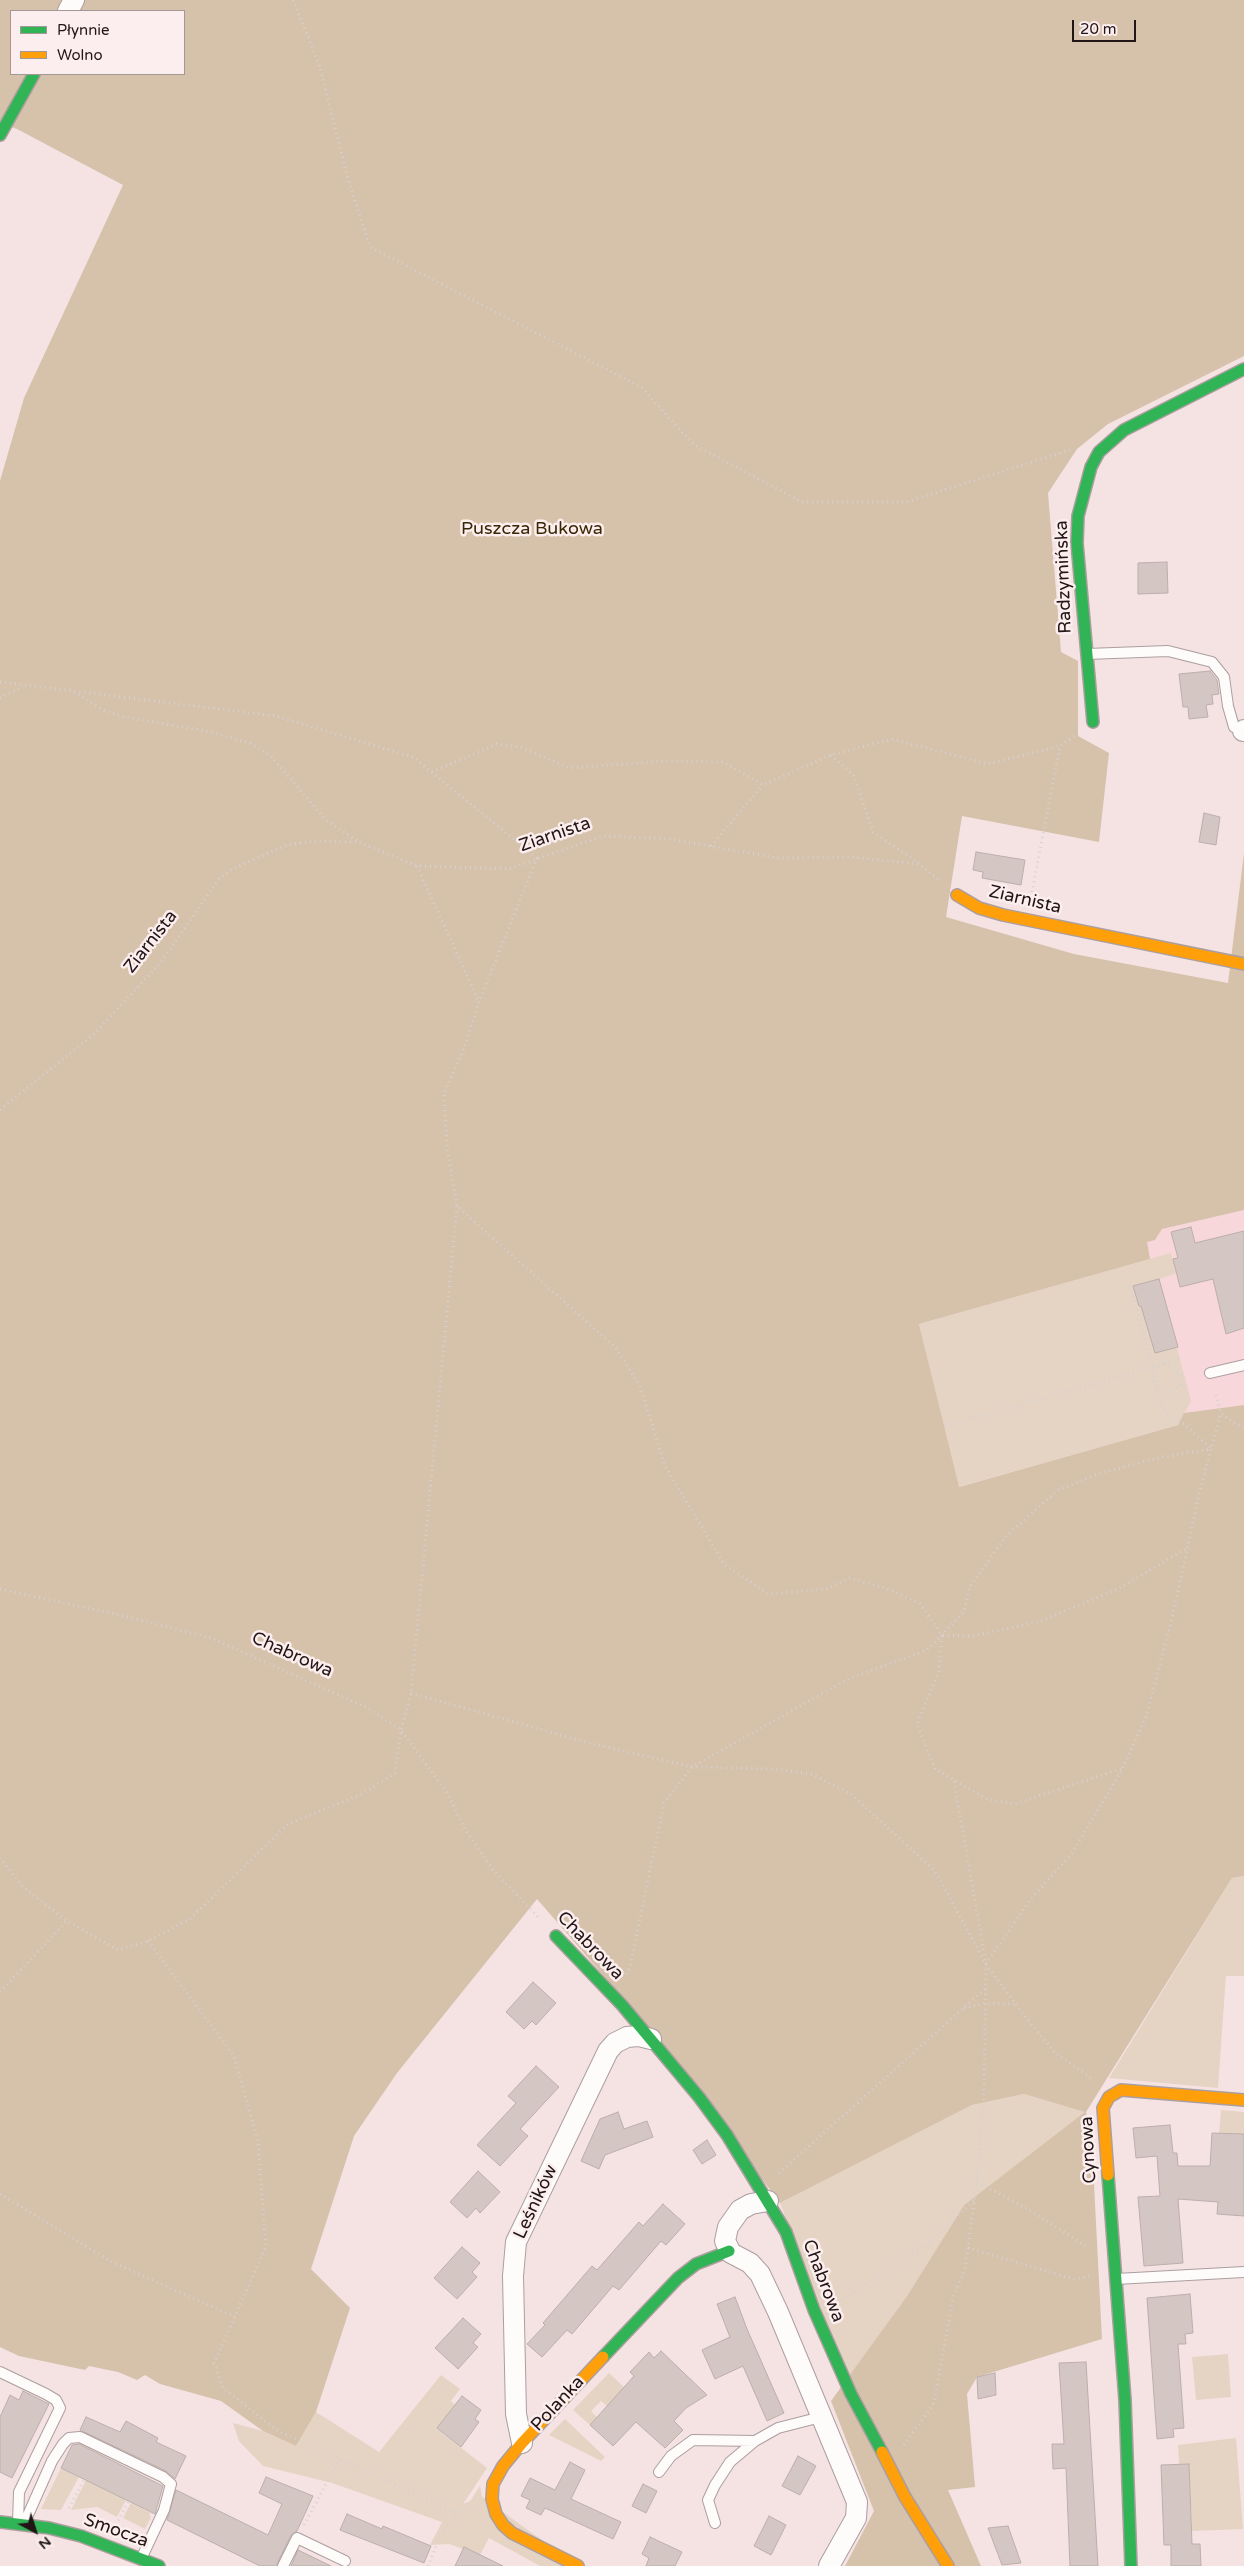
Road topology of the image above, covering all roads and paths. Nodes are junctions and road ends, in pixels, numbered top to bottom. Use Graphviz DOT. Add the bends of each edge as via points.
graph roads {
  1 [pos="293,0"];
  2 [pos="33,75"];
  3 [pos="11,112"];
  4 [pos="0,120"];
  5 [pos="0,136"];
  6 [pos="1244,369"];
  7 [pos="1081,446"];
  8 [pos="1085,654"];
  9 [pos="0,682"];
  10 [pos="24,686"];
  11 [pos="72,691"];
  12 [pos="0,698"];
  13 [pos="1093,722"];
  14 [pos="1244,731"];
  15 [pos="1060,746"];
  16 [pos="831,754"];
  17 [pos="432,772"];
  18 [pos="763,784"];
  19 [pos="359,842"];
  20 [pos="711,846"];
  21 [pos="537,858"];
  22 [pos="919,864"];
  23 [pos="417,866"];
  24 [pos="957,896"];
  25 [pos="1027,920"];
  26 [pos="1244,964"];
  27 [pos="479,1002"];
  28 [pos="0,1110"];
  29 [pos="457,1206"];
  30 [pos="1130,1286"];
  31 [pos="1181,1357"];
  32 [pos="1163,1363"];
  33 [pos="1244,1364"];
  34 [pos="1153,1367"];
  35 [pos="1210,1373"];
  36 [pos="1155,1384"];
  37 [pos="1216,1395"];
  38 [pos="1221,1413"];
  39 [pos="945,1426"];
  40 [pos="1244,1427"];
  41 [pos="1211,1449"];
  42 [pos="1187,1548"];
  43 [pos="1,1589"];
  44 [pos="942,1635"];
  45 [pos="412,1693"];
  46 [pos="401,1730"];
  47 [pos="692,1767"];
  48 [pos="1123,1768"];
  49 [pos="954,1781"];
  50 [pos="0,1858"];
  51 [pos="67,1921"];
  52 [pos="556,1936"];
  53 [pos="148,1941"];
  54 [pos="986,1964"];
  55 [pos="986,1988"];
  56 [pos="0,1992"];
  57 [pos="612,1995"];
  58 [pos="986,2003"];
  59 [pos="1016,2004"];
  60 [pos="962,2008"];
  61 [pos="651,2040"];
  62 [pos="1109,2097"];
  63 [pos="1244,2100"];
  64 [pos="978,2182"];
  65 [pos="0,2194"];
  66 [pos="765,2196"];
  67 [pos="976,2198"];
  68 [pos="968,2248"];
  69 [pos="729,2251"];
  70 [pos="1114,2266"];
  71 [pos="1244,2272"];
  72 [pos="1093,2276"];
  73 [pos="1116,2280"];
  74 [pos="235,2316"];
  75 [pos="817,2316"];
  76 [pos="0,2372"];
  77 [pos="821,2416"];
  78 [pos="755,2441"];
  79 [pos="522,2443"];
  80 [pos="339,2460"];
  81 [pos="889,2466"];
  82 [pos="659,2472"];
  83 [pos="84,2480"];
  84 [pos="470,2501"];
  85 [pos="128,2502"];
  86 [pos="458,2513"];
  87 [pos="65,2516"];
  88 [pos="0,2522"];
  89 [pos="714,2522"];
  90 [pos="21,2524"];
  91 [pos="113,2532"];
  92 [pos="297,2538"];
  93 [pos="142,2558"];
  94 [pos="345,2562"];
  95 [pos="159,2566"];
  96 [pos="283,2566"];
  97 [pos="428,2566"];
  98 [pos="578,2566"];
  99 [pos="829,2566"];
  100 [pos="948,2566"];
  101 [pos="1131,2566"];
  1 -- 7 [label="path" via="319,64 349,182 370,247 641,387 693,444 802,502 906,502"];
  2 -- 3 [label="street"];
  3 -- 4 [label="lane"];
  3 -- 5 [label="street"];
  6 -- 8 [label="street, Radzymińska" via="1124,430 1100,452 1090,467 1078,526"];
  8 -- 13 [label="street, Radzymińska"];
  8 -- 14 [label="lane" via="1168,651 1212,662 1224,677 1234,727"];
  9 -- 10 [label="path"];
  10 -- 11 [label="path"];
  10 -- 12 [label="path"];
  11 -- 17 [label="path" via="276,716 413,757"];
  11 -- 19 [label="path" via="103,710 124,717 206,731 250,744 271,756 326,820"];
  13 -- 15 [label="path"];
  15 -- 16 [label="path" via="988,764 892,739"];
  15 -- 25 [label="path"];
  16 -- 18 [label="path"];
  16 -- 22 [label="path" via="854,776 873,832"];
  17 -- 18 [label="path" via="497,744 520,747 570,768 666,761 722,762"];
  17 -- 21 [label="path"];
  18 -- 20 [label="path"];
  19 -- 23 [label="path, Ziarnista"];
  19 -- 28 [label="path, Ziarnista" via="312,841 287,845 232,869 219,879 161,962 95,1033"];
  20 -- 21 [label="path, Ziarnista" via="603,836"];
  20 -- 22 [label="path, Ziarnista" via="777,858 850,857"];
  21 -- 23 [label="path, Ziarnista" via="508,869"];
  21 -- 27 [label="path"];
  22 -- 24 [label="path"];
  23 -- 27 [label="path"];
  24 -- 25 [label="street, Ziarnista" via="979,908"];
  25 -- 26 [label="street, Ziarnista"];
  27 -- 29 [label="path" via="463,1051 444,1093 447,1147"];
  29 -- 44 [label="path" via="616,1348 640,1386 665,1466 724,1564 768,1594 826,1589 850,1578 891,1590 920,1604"];
  29 -- 45 [label="path"];
  30 -- 34 [label="path"];
  31 -- 32 [label="path"];
  32 -- 34 [label="path"];
  32 -- 36 [label="path" via="1180,1373 1181,1385 1168,1392"];
  33 -- 35 [label="lane"];
  34 -- 36 [label="path"];
  34 -- 39 [label="path"];
  36 -- 41 [label="path" via="1168,1416 1180,1421"];
  37 -- 38 [label="path"];
  38 -- 40 [label="path"];
  38 -- 41 [label="path"];
  41 -- 42 [label="path"];
  41 -- 44 [label="path" via="1100,1473 1058,1490 1004,1537 969,1588 964,1612"];
  42 -- 44 [label="path" via="1118,1589 1038,1622 972,1636"];
  42 -- 48 [label="path" via="1147,1714"];
  43 -- 46 [label="path, Chabrowa" via="211,1638 366,1707"];
  44 -- 47 [label="path" via="927,1650 848,1679"];
  44 -- 49 [label="path" via="939,1671 917,1724 935,1769"];
  45 -- 46 [label="path"];
  45 -- 47 [label="path" via="589,1743"];
  46 -- 52 [label="path, Chabrowa" via="448,1794 463,1826 493,1870"];
  46 -- 53 [label="path" via="395,1773 362,1794 288,1824 190,1919"];
  47 -- 54 [label="path" via="775,1769 812,1774 852,1795 935,1870"];
  47 -- 57 [label="path" via="664,1803 630,1967"];
  48 -- 49 [label="path" via="1015,1804 987,1798"];
  48 -- 54 [label="path" via="1072,1853 1030,1900"];
  49 -- 54 [label="path"];
  50 -- 51 [label="path" via="23,1887"];
  51 -- 53 [label="path" via="118,1950"];
  51 -- 56 [label="path"];
  52 -- 57 [label="street, Chabrowa"];
  53 -- 74 [label="path" via="234,2056 258,2141 266,2247"];
  54 -- 55 [label="path"];
  54 -- 59 [label="path"];
  55 -- 58 [label="path"];
  55 -- 60 [label="path"];
  57 -- 61 [label="street, Chabrowa"];
  58 -- 59 [label="path"];
  58 -- 60 [label="path"];
  58 -- 64 [label="path"];
  59 -- 62 [label="path" via="1054,2052 1093,2079"];
  60 -- 66 [label="path" via="801,2151"];
  61 -- 66 [label="street, Chabrowa" via="727,2136"];
  61 -- 79 [label="street, Leśników" via="627,2037 608,2051 516,2242 512,2276 516,2414"];
  62 -- 63 [label="street, Cynowa" via="1126,2090"];
  62 -- 70 [label="street, Cynowa" via="1102,2113"];
  64 -- 67 [label="path"];
  64 -- 70 [label="path" via="1034,2213"];
  65 -- 74 [label="path" via="112,2262"];
  66 -- 69 [label="street" via="733,2216 725,2236"];
  66 -- 75 [label="street, Chabrowa" via="786,2232"];
  67 -- 68 [label="path"];
  67 -- 75 [label="path" via="930,2242"];
  68 -- 72 [label="path" via="1074,2279"];
  68 -- 81 [label="path" via="965,2269 953,2298 934,2403"];
  69 -- 77 [label="street" via="750,2263 760,2274"];
  69 -- 79 [label="street, Polanka" via="696,2264 678,2278"];
  70 -- 73 [label="street, Cynowa"];
  71 -- 73 [label="lane"];
  73 -- 101 [label="street, Cynowa"];
  74 -- 80 [label="path" via="214,2363 223,2388 278,2431"];
  75 -- 81 [label="street, Chabrowa" via="851,2394"];
  76 -- 90 [label="lane" via="46,2394 56,2400 60,2408 19,2492"];
  77 -- 78 [label="lane" via="778,2428"];
  77 -- 99 [label="street" via="857,2502 856,2518"];
  78 -- 82 [label="lane" via="693,2440 671,2456"];
  78 -- 89 [label="lane" via="730,2462 710,2494 708,2500"];
  79 -- 98 [label="street, Polanka" via="493,2484 496,2514 512,2533"];
  80 -- 86 [label="path"];
  80 -- 92 [label="path"];
  81 -- 100 [label="street, Chabrowa"];
  83 -- 87 [label="path"];
  84 -- 86 [label="path"];
  85 -- 91 [label="path"];
  86 -- 97 [label="path" via="438,2542"];
  88 -- 90 [label="street, Smocza"];
  90 -- 93 [label="street, Smocza" via="81,2536"];
  90 -- 93 [label="lane" via="63,2444 69,2438 80,2437 163,2477 171,2484 164,2510"];
  92 -- 94 [label="lane"];
  92 -- 96 [label="lane"];
  93 -- 95 [label="street, Smocza"];
}
